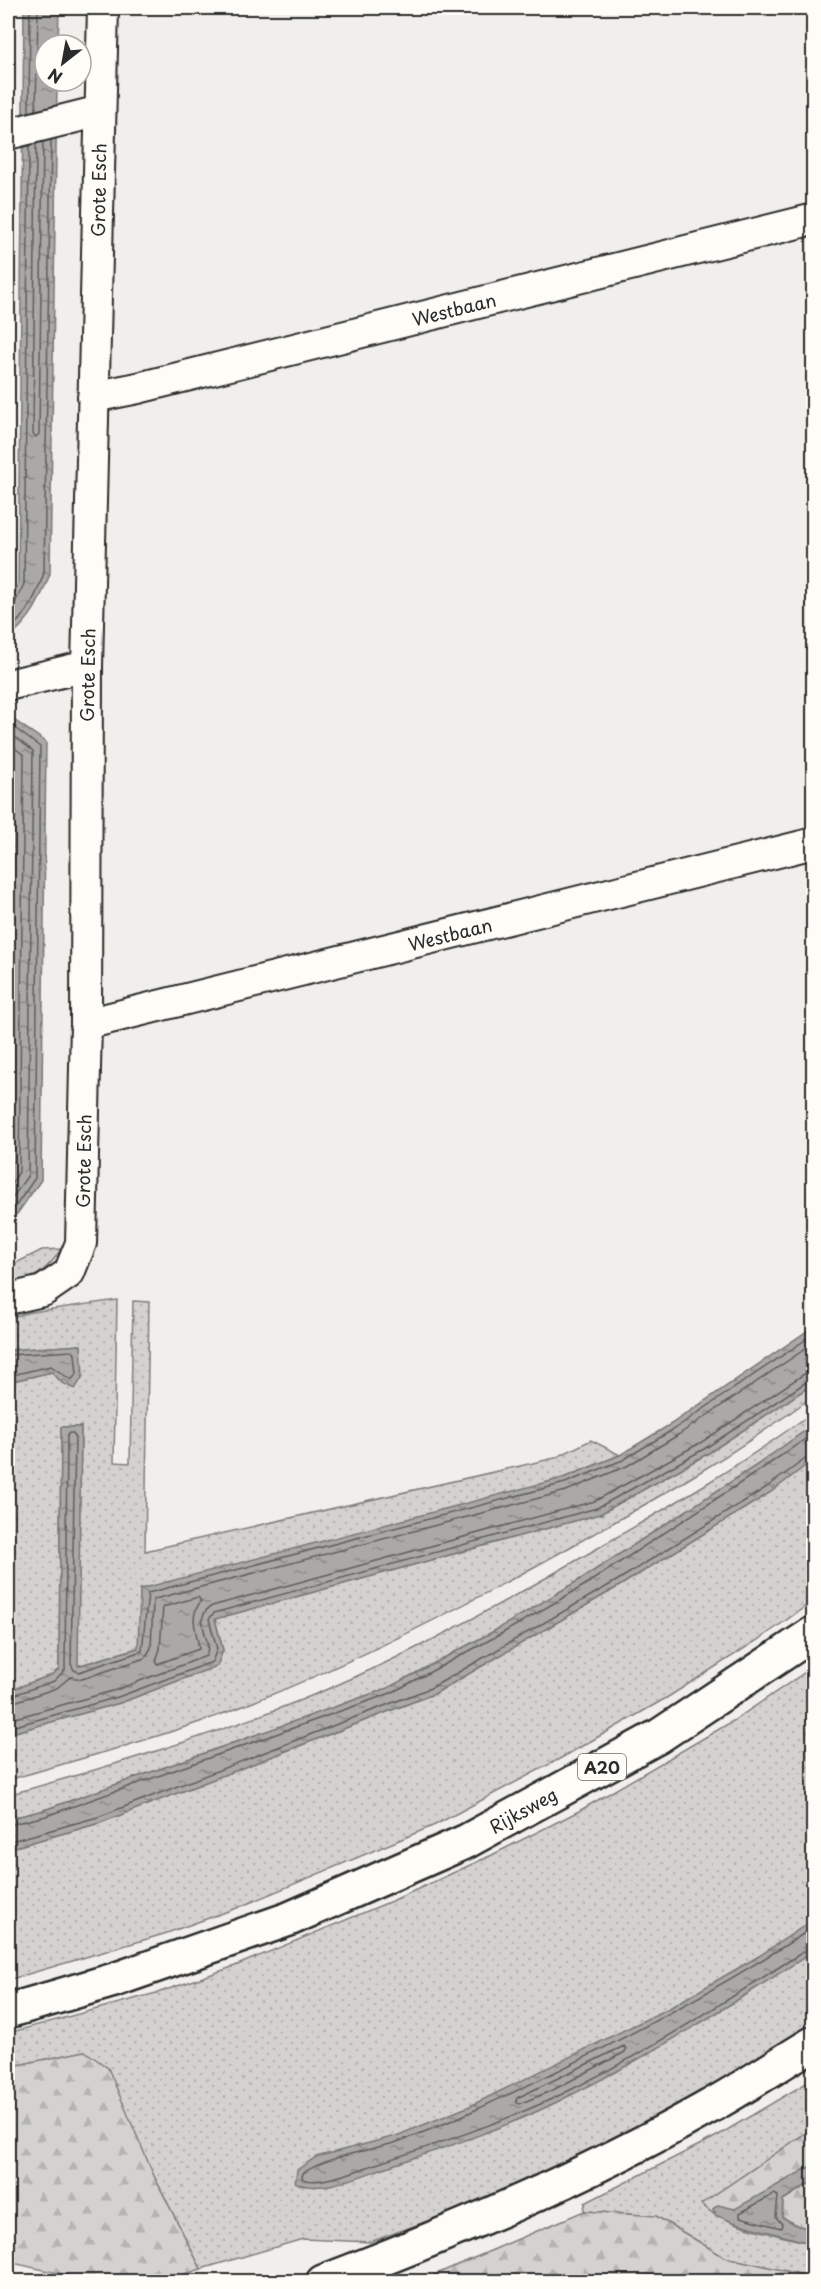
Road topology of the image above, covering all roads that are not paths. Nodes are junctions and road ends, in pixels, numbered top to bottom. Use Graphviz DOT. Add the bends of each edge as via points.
graph roads {
  1 [pos="104,8"];
  2 [pos="100,111"];
  3 [pos="9,134"];
  4 [pos="813,219"];
  5 [pos="93,397"];
  6 [pos="87,666"];
  7 [pos="8,685"];
  8 [pos="813,843"];
  9 [pos="87,1024"];
  10 [pos="8,1299"];
  11 [pos="813,1633"];
  12 [pos="8,2011"];
  13 [pos="813,2043"];
  14 [pos="323,2282"];
  1 -- 2 [label="street, Grote Esch"];
  2 -- 3 [label="street"];
  2 -- 5 [label="street, Grote Esch"];
  4 -- 5 [label="street, Westbaan"];
  5 -- 6 [label="street, Grote Esch"];
  6 -- 7 [label="street"];
  6 -- 9 [label="street, Grote Esch"];
  8 -- 9 [label="street, Westbaan"];
  9 -- 10 [label="street, Grote Esch" via="81,1243 69,1273 43,1291"];
  11 -- 12 [label="highway, Rijksweg / A20" via="659,1736 467,1841 289,1919 114,1980"];
  13 -- 14 [label="highway" via="705,2109 640,2143 464,2226"];
}
